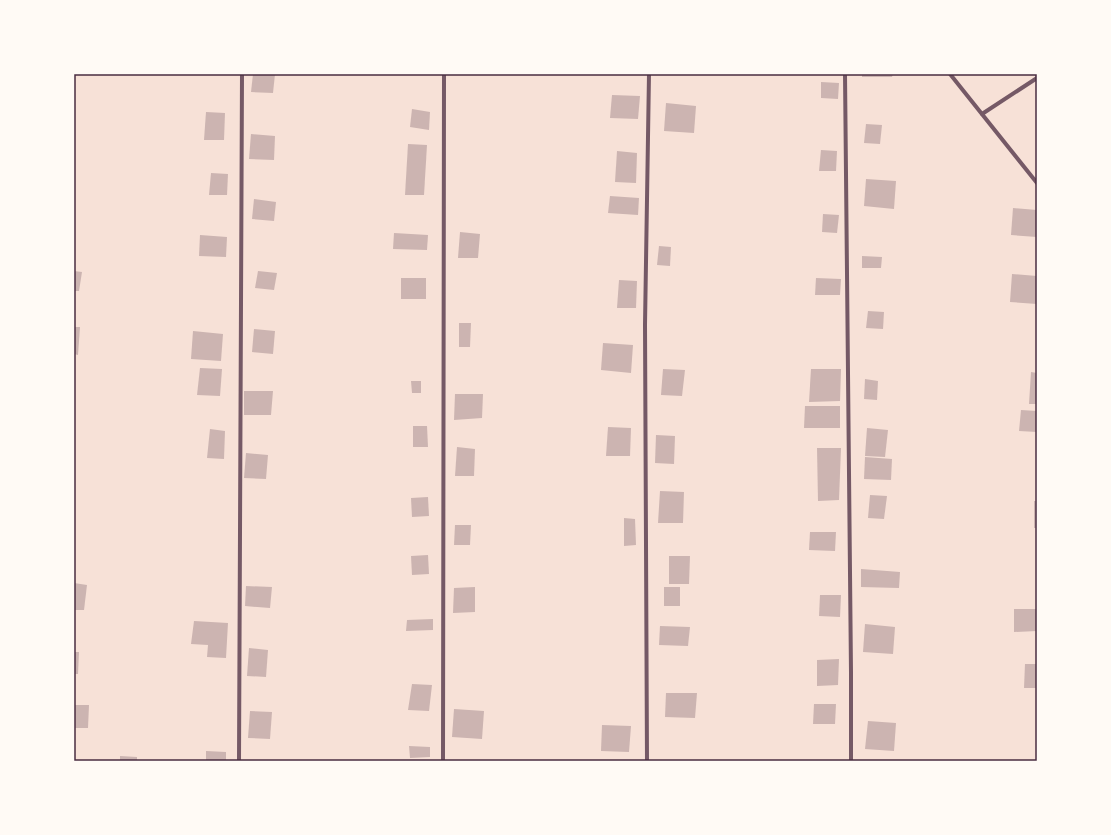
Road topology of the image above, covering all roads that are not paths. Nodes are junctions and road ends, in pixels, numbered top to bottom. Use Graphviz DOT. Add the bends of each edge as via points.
graph roads {
  1 [pos="242,74"];
  2 [pos="444,74"];
  3 [pos="649,74"];
  4 [pos="845,74"];
  5 [pos="950,74"];
  6 [pos="1037,78"];
  7 [pos="982,114"];
  8 [pos="1037,183"];
  9 [pos="239,761"];
  10 [pos="443,761"];
  11 [pos="647,761"];
  12 [pos="851,761"];
  1 -- 9 [label="street"];
  2 -- 10 [label="street"];
  3 -- 11 [label="street" via="645,325"];
  4 -- 12 [label="street"];
  5 -- 7 [label="street"];
  6 -- 7 [label="street"];
  7 -- 8 [label="street"];
}
